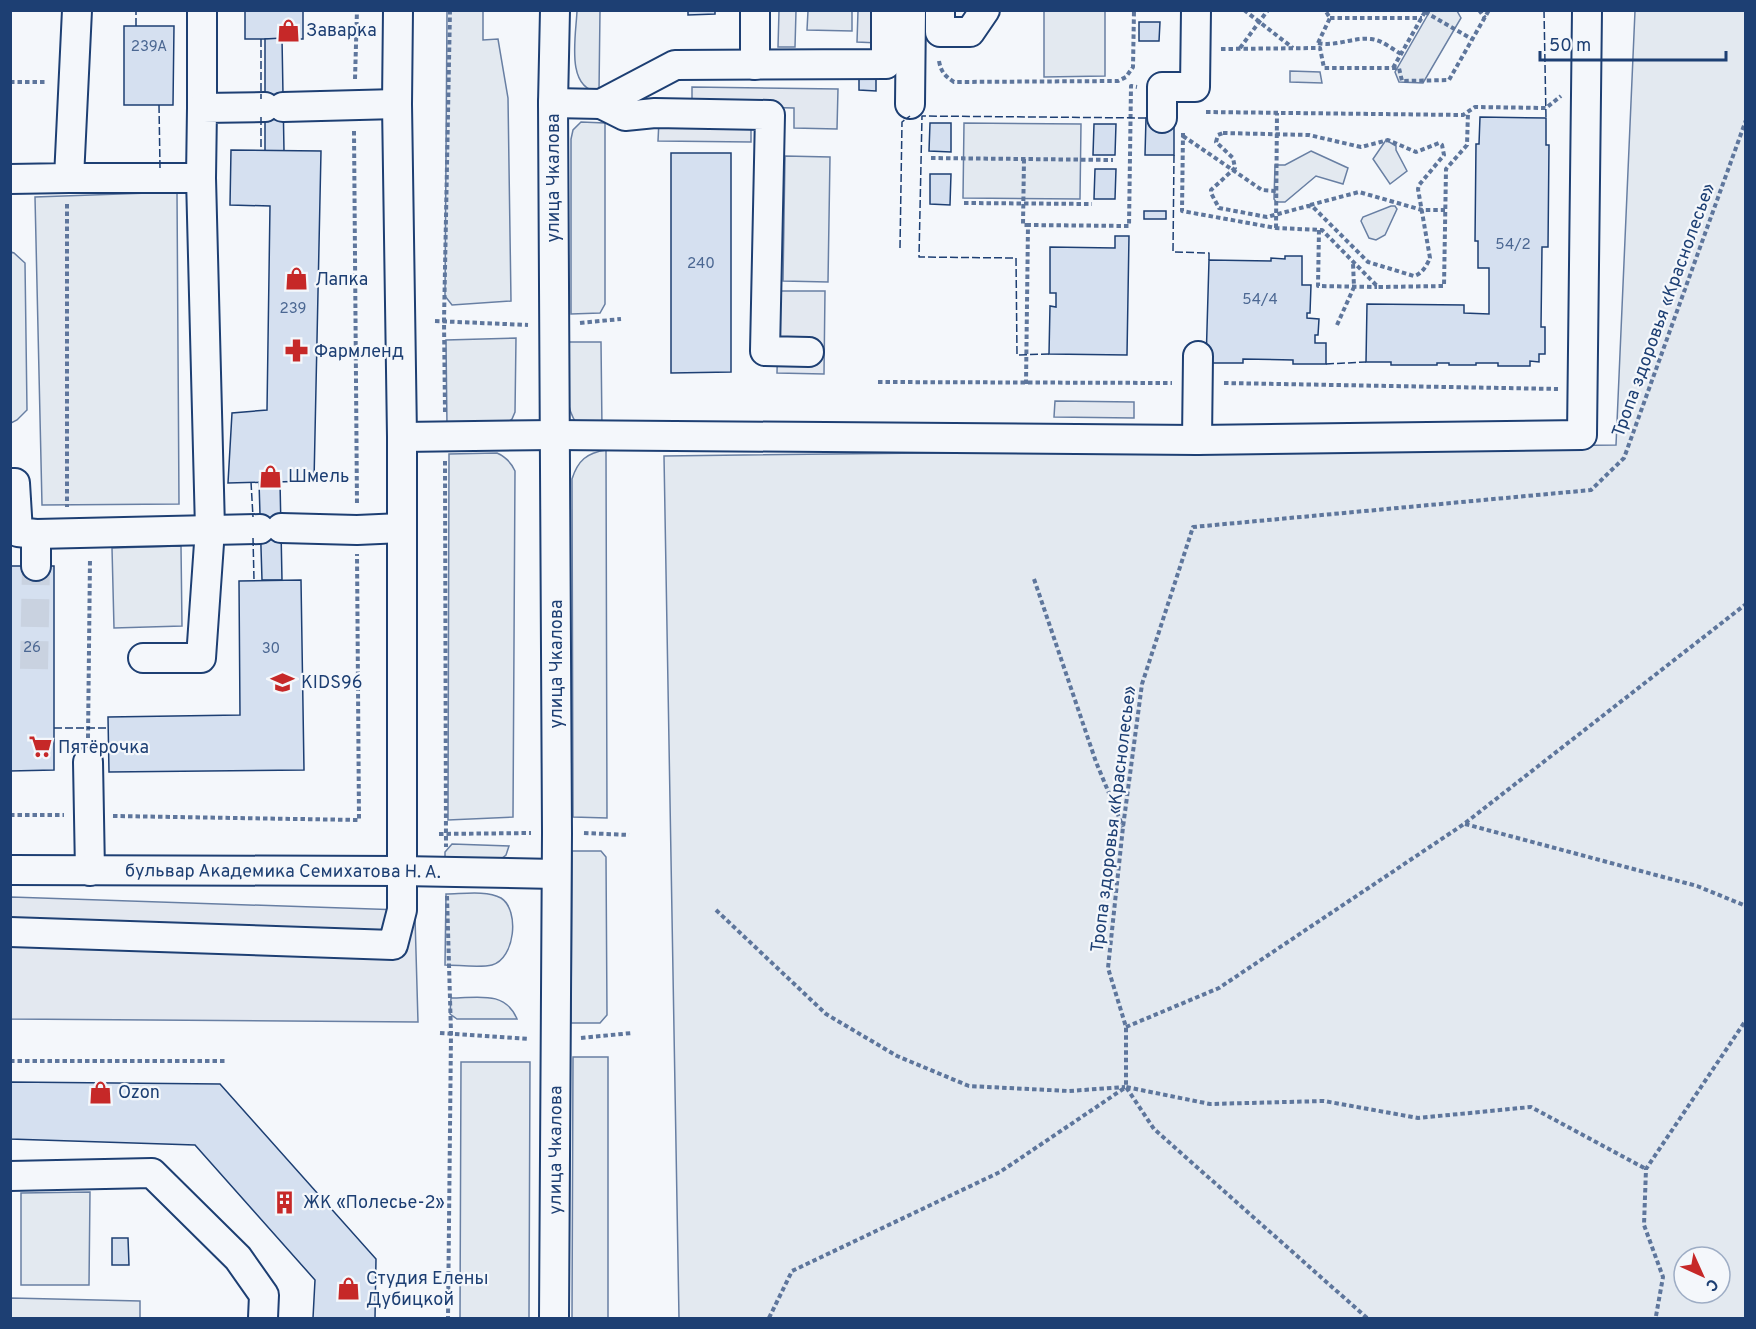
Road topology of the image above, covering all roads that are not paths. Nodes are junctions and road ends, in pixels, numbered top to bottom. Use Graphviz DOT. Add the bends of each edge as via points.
graph roads {
  1 [pos="77,10"];
  2 [pos="202,10"];
  3 [pos="398,10"];
  4 [pos="555,10"];
  5 [pos="755,10"];
  6 [pos="886,10"];
  7 [pos="911,10"];
  8 [pos="940,10"];
  9 [pos="985,10"];
  10 [pos="1196,10"];
  11 [pos="1587,10"];
  12 [pos="755,65"];
  13 [pos="553,103"];
  14 [pos="396,104"];
  15 [pos="601,104"];
  16 [pos="910,104"];
  17 [pos="201,108"];
  18 [pos="1172,123"];
  19 [pos="201,178"];
  20 [pos="10,179"];
  21 [pos="63,190"];
  22 [pos="809,352"];
  23 [pos="1198,356"];
  24 [pos="555,435"];
  25 [pos="402,437"];
  26 [pos="1197,440"];
  27 [pos="10,483"];
  28 [pos="402,528"];
  29 [pos="210,529"];
  30 [pos="36,534"];
  31 [pos="36,566"];
  32 [pos="143,658"];
  33 [pos="88,762"];
  34 [pos="10,870"];
  35 [pos="90,871"];
  36 [pos="401,871"];
  37 [pos="556,874"];
  38 [pos="10,932"];
  39 [pos="10,1176"];
  40 [pos="263,1318"];
  41 [pos="554,1318"];
  1 -- 21 [label="street" via="75,82"];
  2 -- 17 [label="street"];
  3 -- 14 [label="street"];
  4 -- 13 [label="street, улица Чкалова"];
  5 -- 12 [label="street"];
  6 -- 12 [label="street" via="886,64"];
  7 -- 16 [label="street"];
  8 -- 9 [label="street" via="940,32 970,32"];
  10 -- 18 [label="street" via="1195,87 1162,87"];
  11 -- 26 [label="street" via="1582,435"];
  12 -- 15 [label="street" via="675,65"];
  13 -- 15 [label="street"];
  13 -- 24 [label="street, улица Чкалова"];
  14 -- 17 [label="street"];
  14 -- 25 [label="street"];
  15 -- 22 [label="street" via="626,116 770,115 765,351"];
  17 -- 19 [label="street"];
  19 -- 21 [label="street"];
  19 -- 29 [label="street"];
  20 -- 21 [label="street"];
  23 -- 26 [label="street"];
  24 -- 25 [label="street"];
  24 -- 26 [label="street"];
  24 -- 37 [label="street, улица Чкалова"];
  25 -- 28 [label="street"];
  27 -- 30 [label="street" via="15,483 18,532"];
  28 -- 29 [label="street"];
  28 -- 36 [label="street"];
  29 -- 30 [label="street"];
  29 -- 32 [label="street" via="201,658"];
  30 -- 31 [label="street"];
  33 -- 35 [label="street"];
  34 -- 35 [label="street, бульвар Академика Семихатова Н. А."];
  35 -- 36 [label="street, бульвар Академика Семихатова Н. А."];
  36 -- 37 [label="street, бульвар Академика Семихатова Н. А."];
  36 -- 38 [label="street" via="402,910 393,945"];
  37 -- 41 [label="street, улица Чкалова"];
  39 -- 40 [label="street" via="152,1173 238,1258 264,1295"];
}
